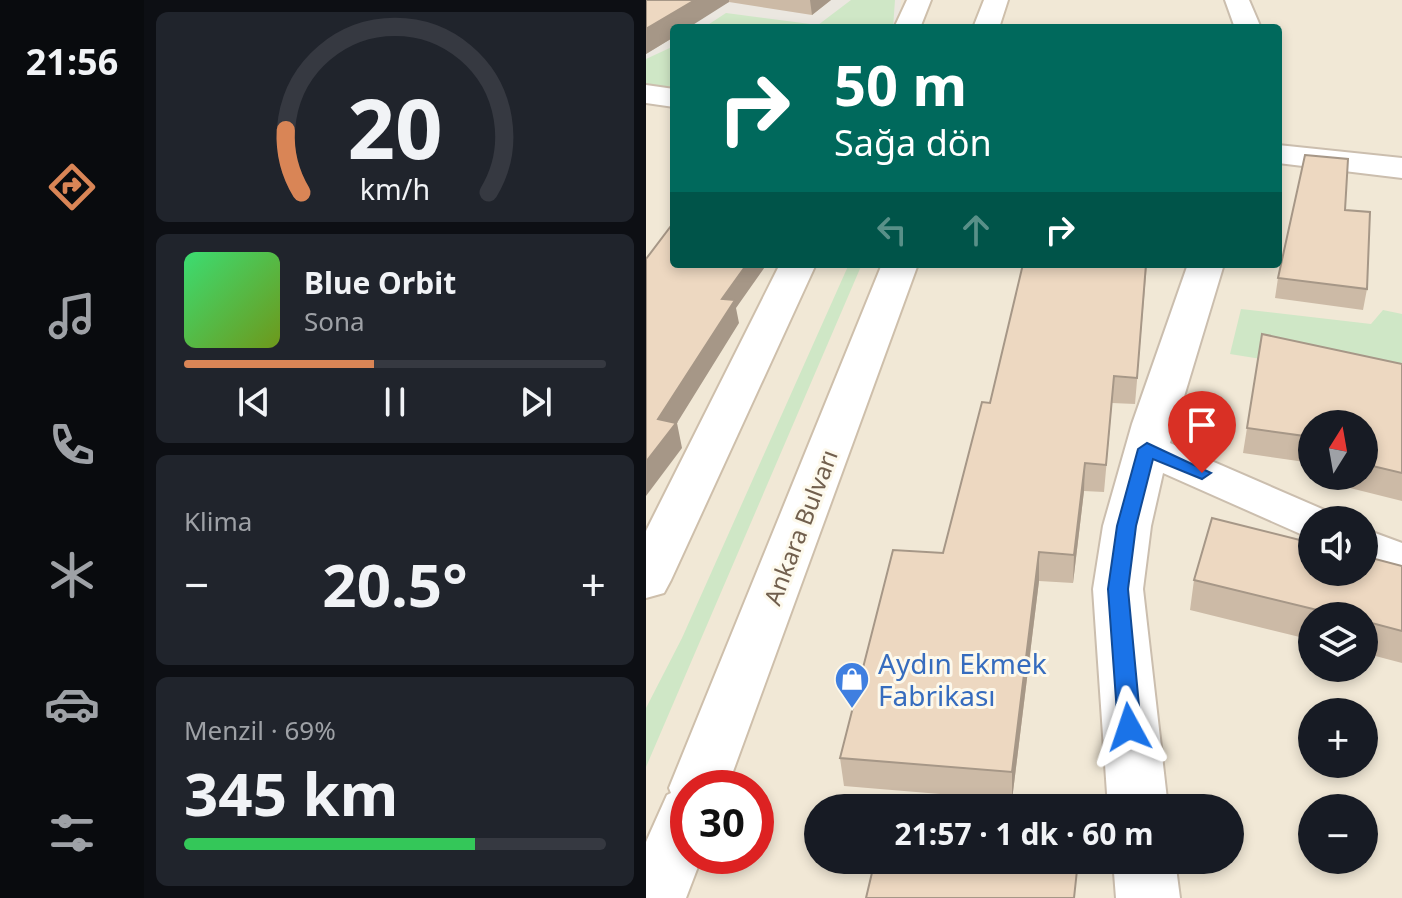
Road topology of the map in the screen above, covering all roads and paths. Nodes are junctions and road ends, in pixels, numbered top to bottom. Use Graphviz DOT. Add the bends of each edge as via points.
graph roads {
  1 [pos="919,0"];
  2 [pos="996,0"];
  3 [pos="1237,0"];
  4 [pos="1265,0"];
  5 [pos="909,24"];
  6 [pos="987,24"];
  7 [pos="1247,24"];
  8 [pos="1249,24"];
  9 [pos="646,94"];
  10 [pos="670,97"];
  11 [pos="1282,154"];
  12 [pos="1402,168"];
  13 [pos="796,268"];
  14 [pos="898,268"];
  15 [pos="1205,268"];
  16 [pos="1147,449"];
  17 [pos="1298,517"];
  18 [pos="1378,552"];
  19 [pos="651,559"];
  20 [pos="1402,563"];
  21 [pos="705,770"];
  22 [pos="1137,794"];
  23 [pos="670,858"];
  24 [pos="1145,874"];
  25 [pos="654,898"];
  26 [pos="1148,898"];
  1 -- 5 [label="main road"];
  2 -- 6 [label="main road"];
  3 -- 7 [label="main road"];
  4 -- 8 [label="main road"];
  9 -- 10 [label="main road"];
  11 -- 12 [label="main road"];
  13 -- 19 [label="main road"];
  14 -- 21 [label="main road, Ankara Bulvarı"];
  15 -- 16 [label="main road"];
  16 -- 17 [label="main road"];
  16 -- 22 [label="main road" via="1118,589"];
  18 -- 20 [label="main road"];
  23 -- 25 [label="main road"];
  24 -- 26 [label="main road"];
}
